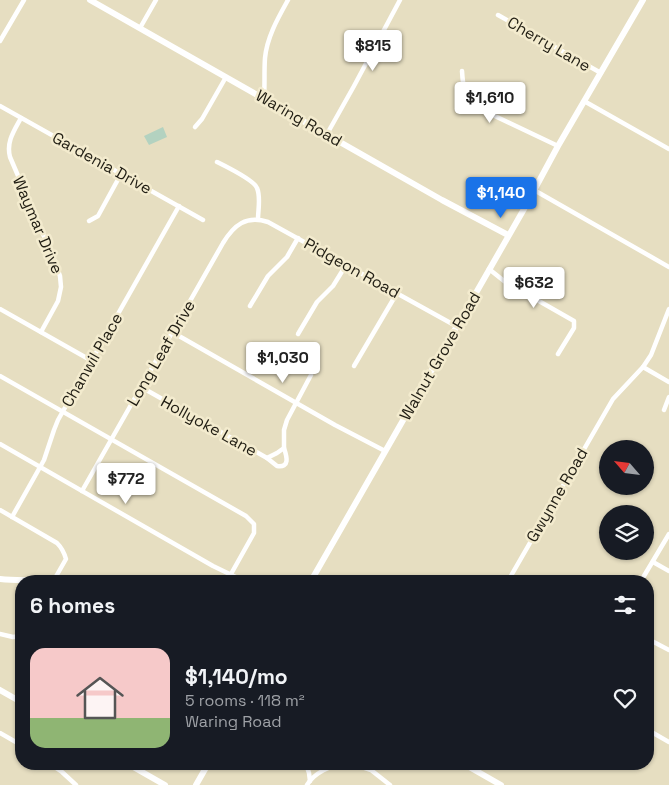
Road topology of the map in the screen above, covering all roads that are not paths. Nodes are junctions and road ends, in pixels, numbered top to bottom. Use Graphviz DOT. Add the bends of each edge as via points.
graph roads {
  1 [pos="24,0"];
  2 [pos="90,0"];
  3 [pos="156,0"];
  4 [pos="288,0"];
  5 [pos="400,0"];
  6 [pos="643,0"];
  7 [pos="498,14"];
  8 [pos="140,28"];
  9 [pos="0,42"];
  10 [pos="462,71"];
  11 [pos="601,73"];
  12 [pos="226,77"];
  13 [pos="264,98"];
  14 [pos="584,101"];
  15 [pos="0,106"];
  16 [pos="21,118"];
  17 [pos="195,126"];
  18 [pos="327,134"];
  19 [pos="558,146"];
  20 [pos="669,149"];
  21 [pos="217,162"];
  22 [pos="121,174"];
  23 [pos="534,190"];
  24 [pos="179,206"];
  25 [pos="258,219"];
  26 [pos="203,220"];
  27 [pos="89,221"];
  28 [pos="508,236"];
  29 [pos="298,238"];
  30 [pos="346,265"];
  31 [pos="669,268"];
  32 [pos="489,269"];
  33 [pos="396,293"];
  34 [pos="250,306"];
  35 [pos="0,308"];
  36 [pos="669,309"];
  37 [pos="456,326"];
  38 [pos="41,332"];
  39 [pos="172,332"];
  40 [pos="298,334"];
  41 [pos="558,354"];
  42 [pos="92,361"];
  43 [pos="354,366"];
  44 [pos="643,367"];
  45 [pos="311,375"];
  46 [pos="0,376"];
  47 [pos="669,382"];
  48 [pos="141,388"];
  49 [pos="669,397"];
  50 [pos="296,402"];
  51 [pos="664,410"];
  52 [pos="63,412"];
  53 [pos="111,440"];
  54 [pos="0,444"];
  55 [pos="284,448"];
  56 [pos="385,451"];
  57 [pos="267,458"];
  58 [pos="40,467"];
  59 [pos="82,491"];
  60 [pos="0,510"];
  61 [pos="12,517"];
  62 [pos="669,534"];
  63 [pos="653,562"];
  64 [pos="669,571"];
  65 [pos="231,574"];
  66 [pos="57,575"];
  67 [pos="314,575"];
  68 [pos="511,575"];
  69 [pos="645,575"];
  70 [pos="0,579"];
  71 [pos="15,580"];
  72 [pos="0,634"];
  73 [pos="15,637"];
  74 [pos="654,642"];
  75 [pos="669,650"];
  76 [pos="0,690"];
  77 [pos="15,699"];
  78 [pos="0,733"];
  79 [pos="654,733"];
  80 [pos="15,742"];
  81 [pos="669,742"];
  82 [pos="59,770"];
  83 [pos="139,770"];
  84 [pos="205,770"];
  85 [pos="309,770"];
  86 [pos="327,770"];
  87 [pos="372,770"];
  88 [pos="475,770"];
  89 [pos="309,783"];
  90 [pos="76,785"];
  91 [pos="166,785"];
  92 [pos="196,785"];
  93 [pos="390,785"];
  94 [pos="501,785"];
  1 -- 9 [label="street"];
  2 -- 8 [label="main road, Waring Road"];
  3 -- 8 [label="street"];
  4 -- 13 [label="street" via="267,45"];
  5 -- 18 [label="street"];
  6 -- 11 [label="main road, Walnut Grove Road"];
  7 -- 11 [label="street, Cherry Lane"];
  8 -- 12 [label="main road, Waring Road"];
  10 -- 19 [label="street" via="464,89 478,108"];
  11 -- 14 [label="main road, Walnut Grove Road"];
  12 -- 13 [label="main road, Waring Road"];
  12 -- 17 [label="street" via="202,120"];
  13 -- 18 [label="main road, Waring Road"];
  14 -- 19 [label="main road, Walnut Grove Road"];
  14 -- 20 [label="street"];
  15 -- 16 [label="street, Gardenia Drive"];
  16 -- 22 [label="street, Gardenia Drive"];
  16 -- 38 [label="street, Waymar Drive" via="10,140 10,157 61,280 58,301"];
  18 -- 28 [label="main road, Waring Road"];
  19 -- 23 [label="main road, Walnut Grove Road"];
  21 -- 25 [label="street" via="256,186"];
  22 -- 24 [label="street, Gardenia Drive"];
  22 -- 27 [label="street" via="98,216"];
  23 -- 28 [label="main road, Walnut Grove Road"];
  23 -- 31 [label="street"];
  24 -- 26 [label="street, Gardenia Drive"];
  24 -- 42 [label="street, Chanwil Place"];
  25 -- 29 [label="street, Pidgeon Road"];
  25 -- 39 [label="street, Long Leaf Drive" via="236,226 228,236"];
  28 -- 32 [label="main road, Walnut Grove Road"];
  29 -- 30 [label="street, Pidgeon Road"];
  29 -- 34 [label="street" via="287,257 268,276"];
  30 -- 33 [label="street, Pidgeon Road"];
  30 -- 40 [label="street" via="336,283 317,302"];
  32 -- 37 [label="main road, Walnut Grove Road"];
  32 -- 41 [label="street" via="574,321 574,328"];
  33 -- 37 [label="street, Pidgeon Road"];
  33 -- 43 [label="street"];
  35 -- 38 [label="street"];
  36 -- 44 [label="street, Gwynne Road"];
  37 -- 56 [label="main road, Walnut Grove Road"];
  38 -- 42 [label="street"];
  39 -- 48 [label="street, Long Leaf Drive"];
  39 -- 50 [label="street"];
  42 -- 52 [label="street, Chanwil Place"];
  44 -- 47 [label="street"];
  44 -- 68 [label="street, Gwynne Road" via="613,398"];
  45 -- 50 [label="street"];
  46 -- 52 [label="street"];
  48 -- 53 [label="street, Long Leaf Drive"];
  48 -- 57 [label="street, Hollyoke Lane"];
  49 -- 51 [label="street"];
  50 -- 55 [label="street" via="285,424"];
  50 -- 56 [label="street"];
  52 -- 53 [label="street"];
  52 -- 58 [label="street, Chanwil Place"];
  53 -- 59 [label="street, Long Leaf Drive"];
  53 -- 65 [label="street" via="246,516 254,524 254,533"];
  54 -- 58 [label="street"];
  55 -- 57 [label="street, Hollyoke Lane"];
  55 -- 57 [label="street" via="285,465 277,466"];
  56 -- 67 [label="main road, Walnut Grove Road"];
  58 -- 59 [label="street"];
  58 -- 61 [label="street, Chanwil Place"];
  59 -- 65 [label="street"];
  60 -- 61 [label="street"];
  61 -- 66 [label="street" via="62,547 66,559"];
  62 -- 63 [label="street"];
  63 -- 64 [label="street"];
  63 -- 69 [label="street"];
  70 -- 71 [label="main road"];
  72 -- 73 [label="street"];
  74 -- 75 [label="street"];
  76 -- 77 [label="main road"];
  78 -- 80 [label="street"];
  79 -- 81 [label="street"];
  82 -- 90 [label="street"];
  83 -- 91 [label="main road"];
  84 -- 92 [label="main road"];
  85 -- 89 [label="street"];
  86 -- 89 [label="street"];
  87 -- 93 [label="street"];
  88 -- 94 [label="main road"];
}
